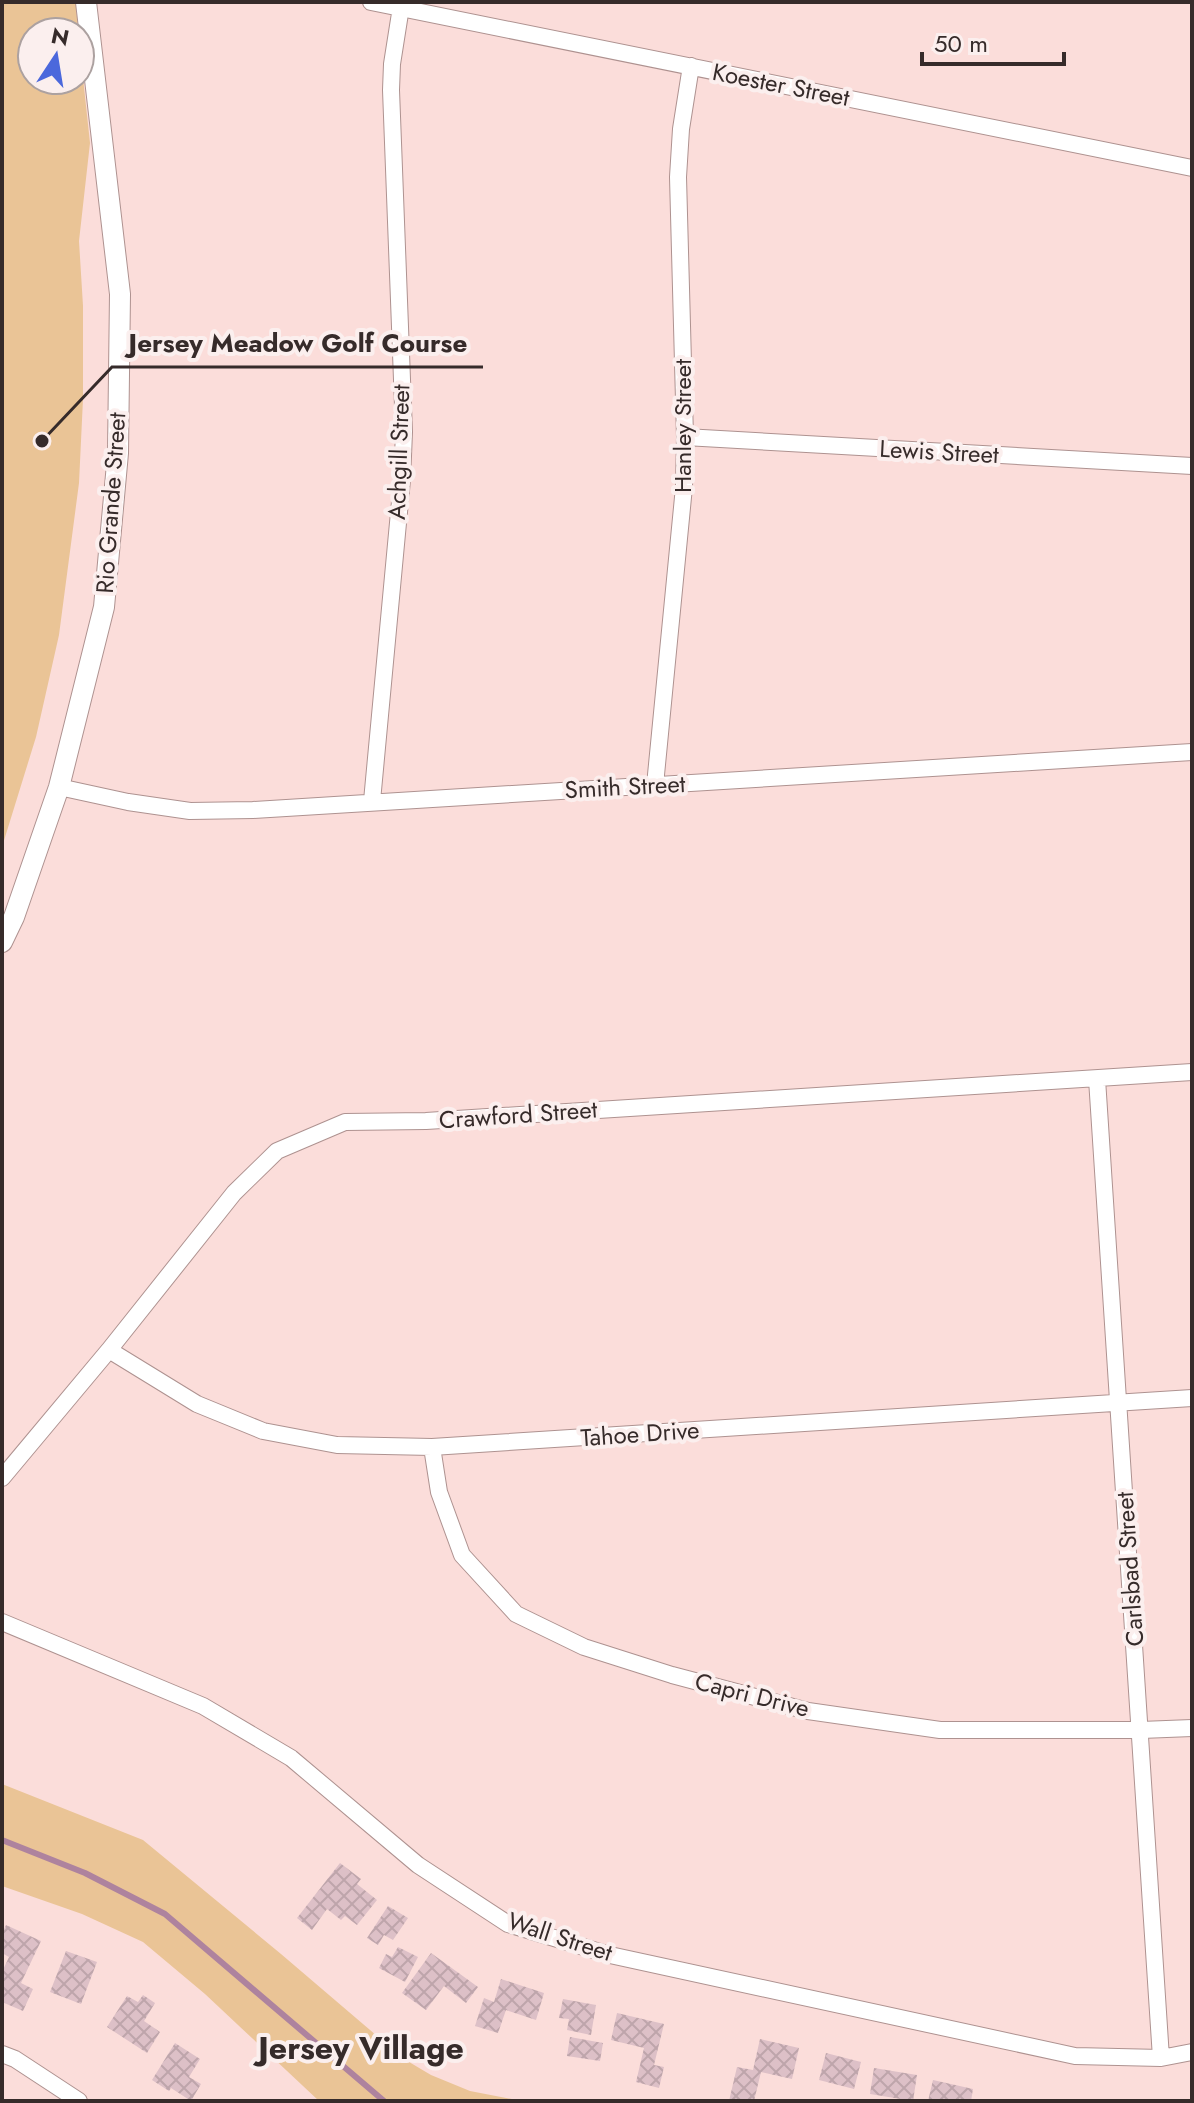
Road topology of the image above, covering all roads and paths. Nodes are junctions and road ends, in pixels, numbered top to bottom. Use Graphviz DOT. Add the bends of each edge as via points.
graph roads {
  1 [pos="86,2"];
  2 [pos="371,2"];
  3 [pos="401,7"];
  4 [pos="691,66"];
  5 [pos="1192,168"];
  6 [pos="685,437"];
  7 [pos="1192,466"];
  8 [pos="1192,752"];
  9 [pos="655,785"];
  10 [pos="59,787"];
  11 [pos="372,801"];
  12 [pos="2,942"];
  13 [pos="1192,1072"];
  14 [pos="1097,1079"];
  15 [pos="109,1350"];
  16 [pos="1192,1398"];
  17 [pos="1119,1403"];
  18 [pos="432,1447"];
  19 [pos="2,1478"];
  20 [pos="2,1622"];
  21 [pos="1192,1728"];
  22 [pos="1141,1730"];
  23 [pos="1192,2052"];
  24 [pos="2,2054"];
  25 [pos="1161,2058"];
  26 [pos="79,2101"];
  1 -- 10 [label="street, Rio Grande Street" via="120,294 118,453 104,607"];
  2 -- 3 [label="street, Koester Street"];
  3 -- 4 [label="street, Koester Street"];
  3 -- 11 [label="street, Achgill Street" via="391,90 404,432"];
  4 -- 5 [label="street, Koester Street"];
  4 -- 6 [label="street, Hanley Street" via="678,177"];
  6 -- 7 [label="street, Lewis Street"];
  6 -- 9 [label="street, Hanley Street"];
  8 -- 9 [label="street, Smith Street"];
  9 -- 11 [label="street, Smith Street"];
  10 -- 11 [label="street, Smith Street" via="190,811"];
  10 -- 12 [label="street, Rio Grande Street"];
  13 -- 14 [label="street, Crawford Street"];
  14 -- 15 [label="street, Crawford Street" via="345,1122 277,1151 234,1193"];
  14 -- 17 [label="street, Carlsbad Street"];
  15 -- 18 [label="street, Tahoe Drive" via="197,1404 263,1431 337,1445"];
  15 -- 19 [label="street, Crawford Street"];
  16 -- 17 [label="street, Tahoe Drive"];
  17 -- 18 [label="street, Tahoe Drive"];
  17 -- 22 [label="street, Carlsbad Street"];
  18 -- 22 [label="street, Capri Drive" via="439,1492 462,1555 516,1614 584,1647 808,1711 940,1730"];
  20 -- 25 [label="street, Wall Street" via="203,1706 291,1758 418,1865 508,1924 610,1955 1075,2056"];
  21 -- 22 [label="street, Capri Drive"];
  22 -- 25 [label="street, Carlsbad Street"];
  23 -- 25 [label="street, Wall Street"];
  24 -- 26 [label="street"];
}
